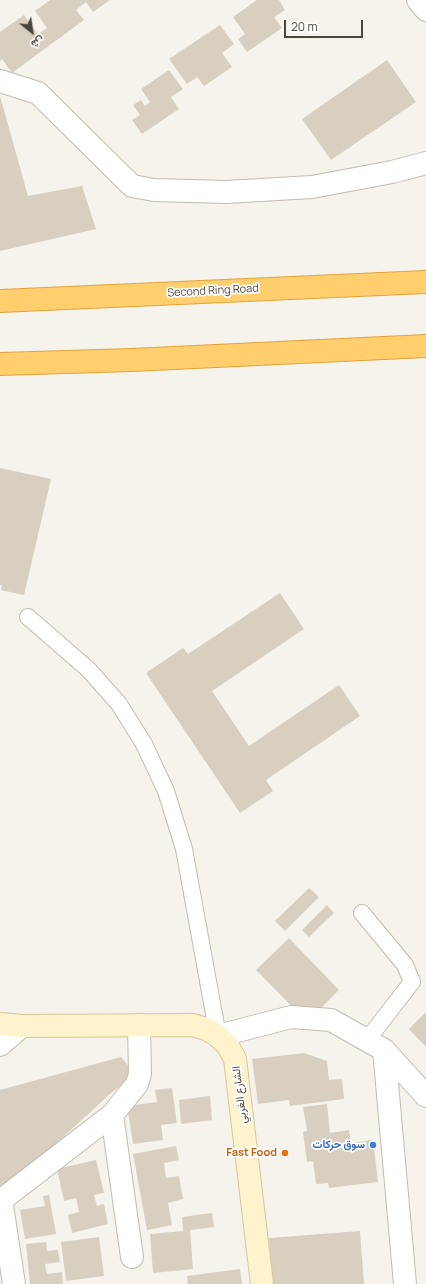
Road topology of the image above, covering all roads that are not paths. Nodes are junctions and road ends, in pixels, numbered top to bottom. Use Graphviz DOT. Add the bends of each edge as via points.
graph roads {
  1 [pos="418,0"];
  2 [pos="426,10"];
  3 [pos="0,80"];
  4 [pos="426,163"];
  5 [pos="426,282"];
  6 [pos="0,301"];
  7 [pos="426,346"];
  8 [pos="0,364"];
  9 [pos="28,617"];
  10 [pos="362,913"];
  11 [pos="0,1024"];
  12 [pos="139,1025"];
  13 [pos="22,1026"];
  14 [pos="218,1036"];
  15 [pos="0,1045"];
  16 [pos="376,1045"];
  17 [pos="426,1096"];
  18 [pos="112,1115"];
  19 [pos="1,1200"];
  20 [pos="132,1257"];
  21 [pos="14,1284"];
  22 [pos="262,1284"];
  23 [pos="405,1284"];
  1 -- 2 [label="street"];
  3 -- 4 [label="street" via="38,93 132,186 154,190 226,192 312,187"];
  5 -- 6 [label="highway, Second Ring Road"];
  7 -- 8 [label="highway"];
  9 -- 14 [label="lane" via="89,670 119,704 144,744 166,791 184,849"];
  10 -- 16 [label="lane" via="405,965 412,982"];
  11 -- 13 [label="street, الشارع الغربي"];
  12 -- 13 [label="street, الشارع الغربي"];
  12 -- 14 [label="street, الشارع الغربي" via="193,1025"];
  12 -- 18 [label="street" via="140,1074 137,1084"];
  13 -- 15 [label="street"];
  14 -- 16 [label="street" via="291,1017 331,1020"];
  14 -- 22 [label="street, الشارع الغربي" via="228,1046 235,1059"];
  16 -- 17 [label="street"];
  16 -- 23 [label="street"];
  18 -- 19 [label="street"];
  18 -- 20 [label="street"];
  19 -- 21 [label="street"];
}
